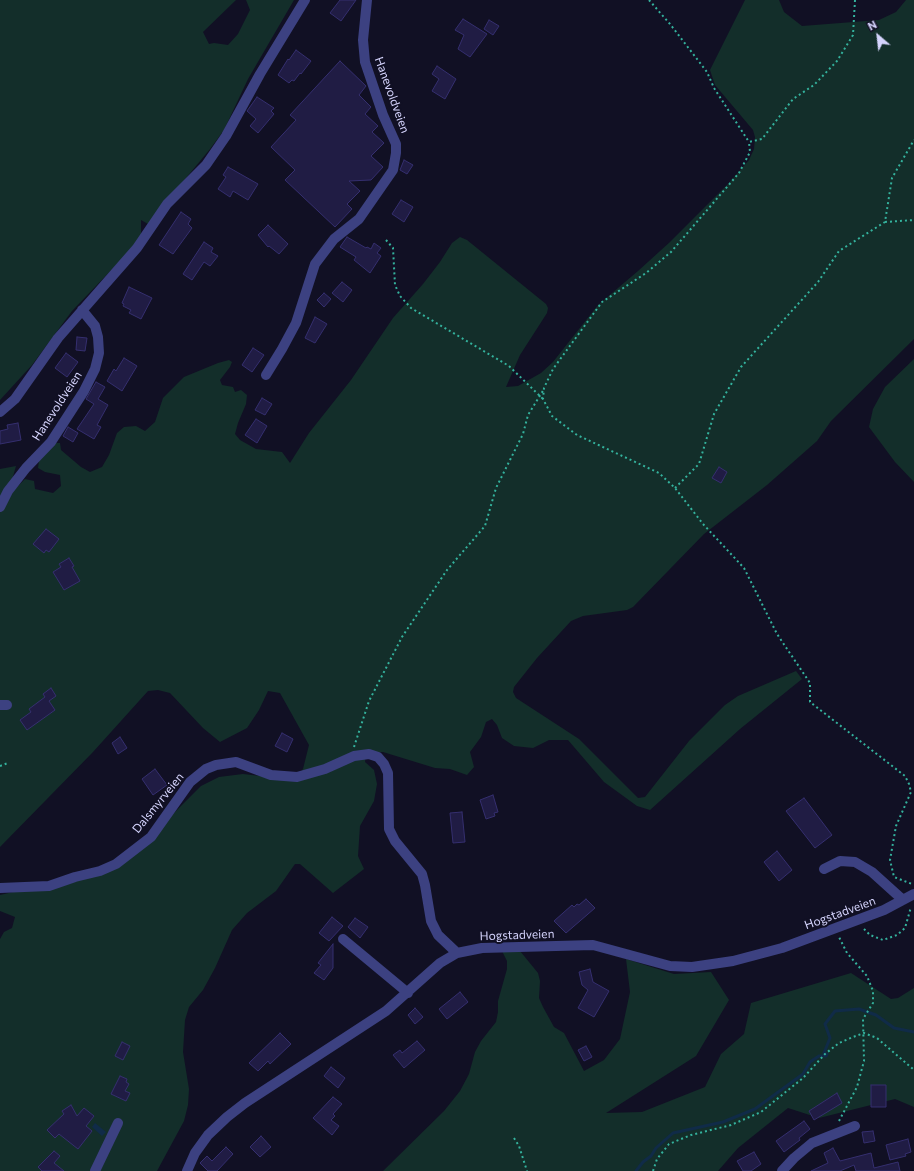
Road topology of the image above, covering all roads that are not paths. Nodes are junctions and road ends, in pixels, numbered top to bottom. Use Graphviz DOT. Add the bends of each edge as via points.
graph roads {
  1 [pos="305,0"];
  2 [pos="367,0"];
  3 [pos="82,310"];
  4 [pos="266,375"];
  5 [pos="0,412"];
  6 [pos="0,507"];
  7 [pos="824,869"];
  8 [pos="0,888"];
  9 [pos="910,899"];
  10 [pos="343,940"];
  11 [pos="457,953"];
  12 [pos="408,993"];
  13 [pos="118,1123"];
  14 [pos="855,1126"];
  15 [pos="95,1171"];
  16 [pos="186,1171"];
  17 [pos="782,1171"];
  1 -- 3 [label="street" via="226,136 206,165 167,204 137,248"];
  2 -- 4 [label="street, Hanevoldveien" via="363,40 365,62 396,144 393,170 359,219 334,239 315,264 296,323"];
  3 -- 5 [label="street" via="58,338 15,399"];
  3 -- 6 [label="street, Hanevoldveien" via="94,326 98,337 99,353 95,369 51,442 12,486"];
  7 -- 9 [label="street" via="840,861 855,862"];
  8 -- 11 [label="street, Dalsmyrveien" via="49,886 116,864 151,837 190,782 206,769 236,762 271,775 297,777 325,769 354,756 369,754 378,758 388,773 389,829 395,841 422,874 431,921 438,935"];
  9 -- 11 [label="street, Hogstadveien" via="782,948 733,961 692,967 670,966 593,945 482,948"];
  10 -- 12 [label="street"];
  11 -- 12 [label="street, Hogstadveien" via="440,963"];
  12 -- 16 [label="street, Hogstadveien" via="386,1011 227,1117 208,1135"];
  13 -- 15 [label="street"];
  14 -- 17 [label="street" via="812,1143"];
}
